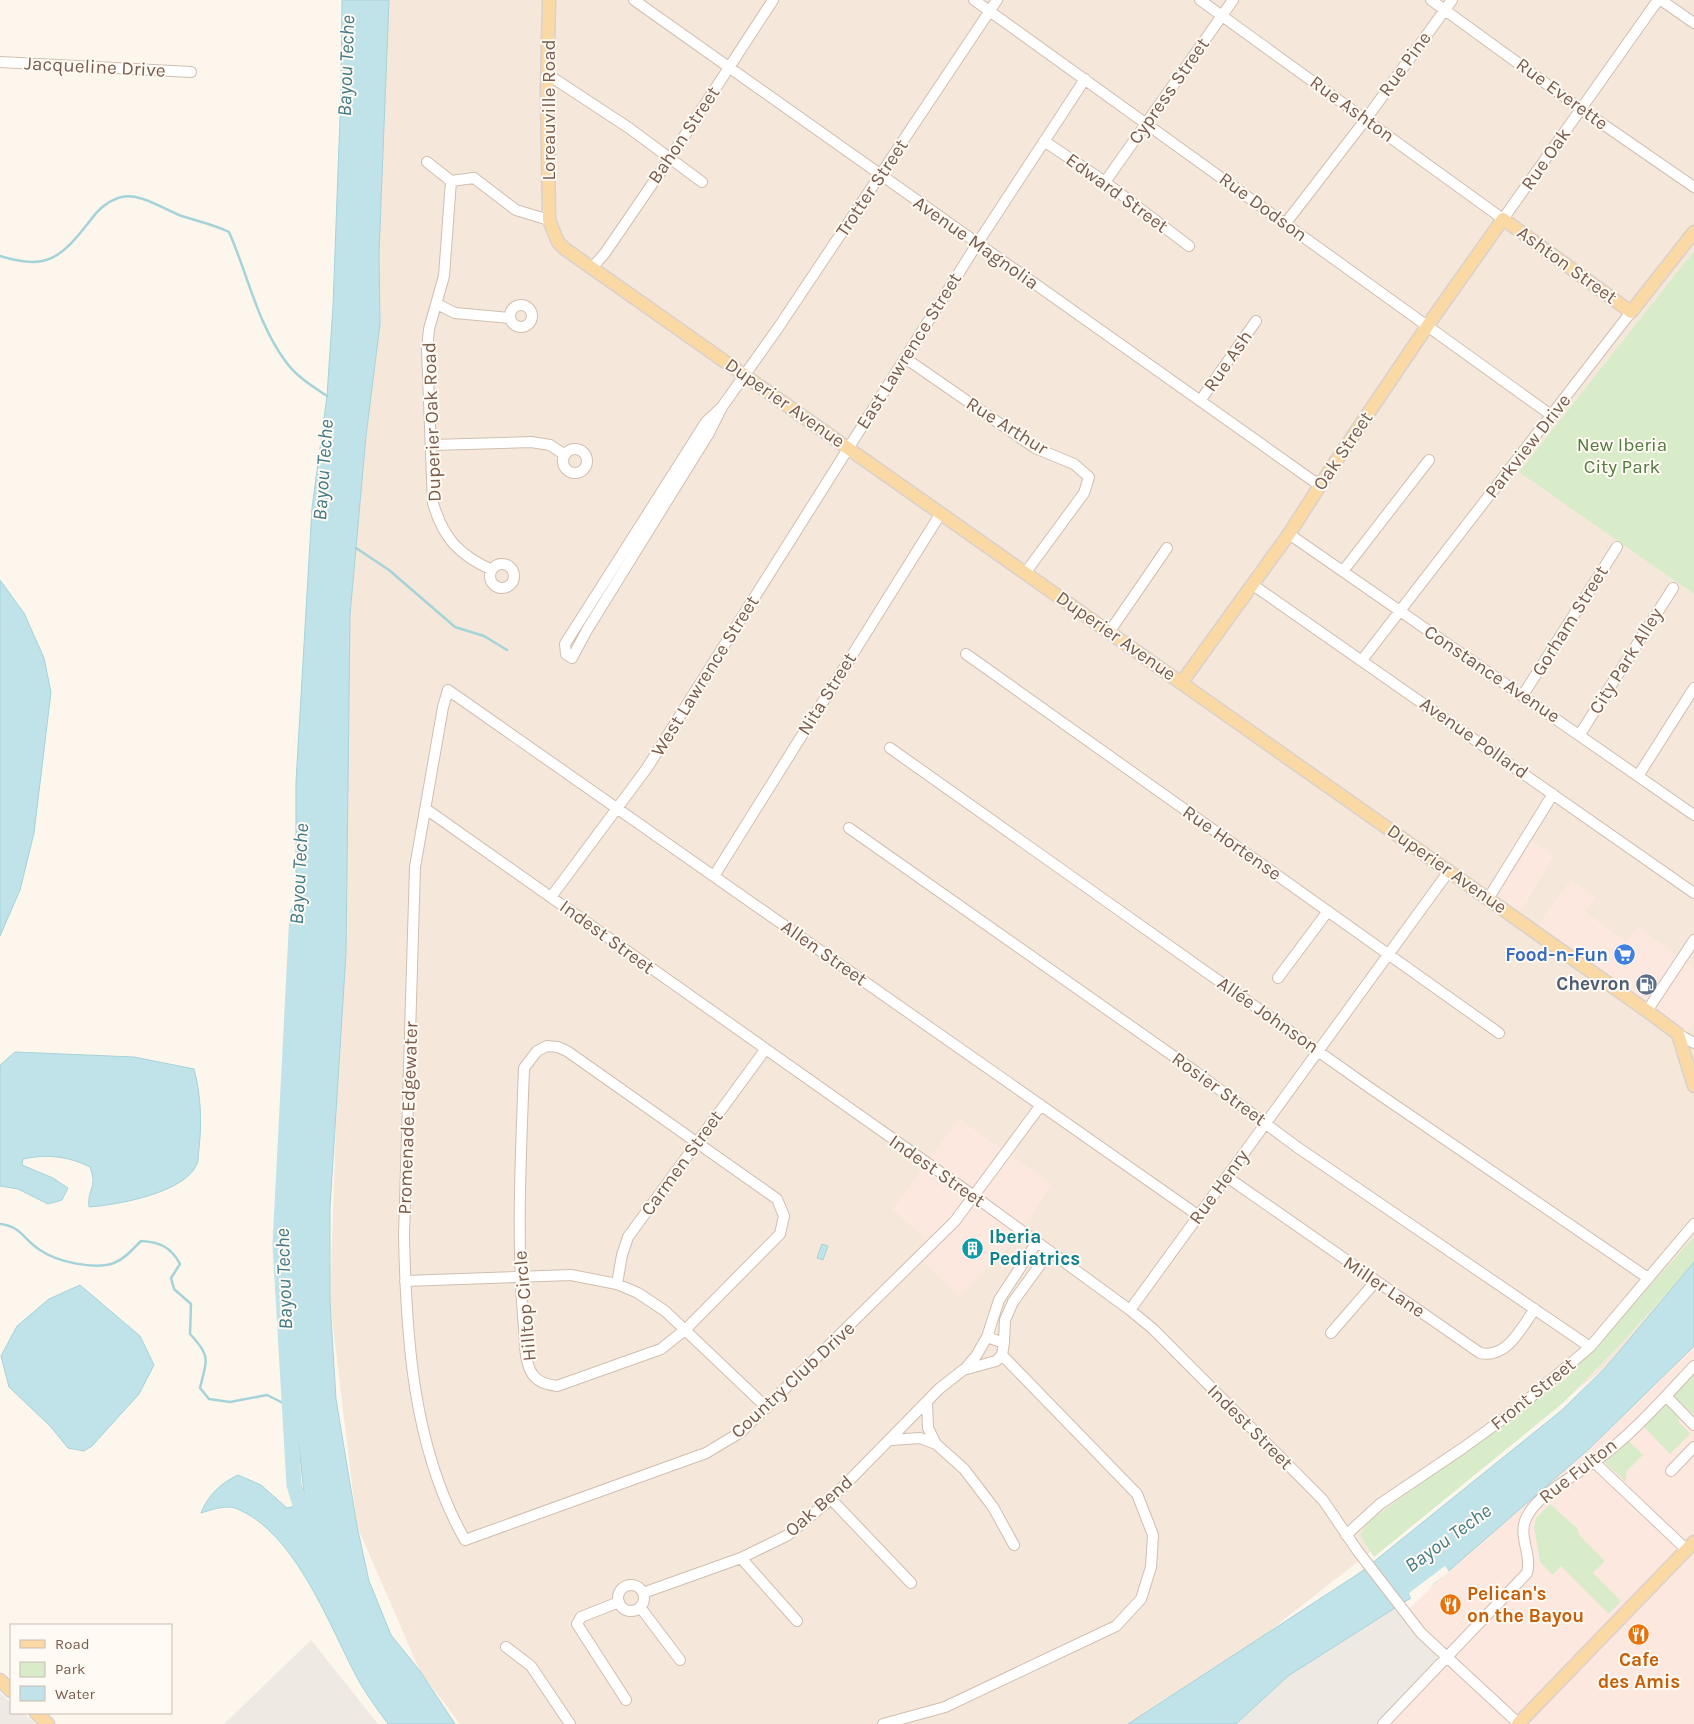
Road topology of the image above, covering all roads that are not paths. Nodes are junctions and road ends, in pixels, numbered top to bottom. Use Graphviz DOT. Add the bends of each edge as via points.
graph roads {
  1 [pos="549,0"];
  2 [pos="634,0"];
  3 [pos="773,0"];
  4 [pos="974,0"];
  5 [pos="997,0"];
  6 [pos="1200,0"];
  7 [pos="1233,0"];
  8 [pos="1432,0"];
  9 [pos="1452,0"];
  10 [pos="1660,0"];
  11 [pos="1445,10"];
  12 [pos="990,11"];
  13 [pos="1222,16"];
  14 [pos="1694,23"];
  15 [pos="0,62"];
  16 [pos="730,68"];
  17 [pos="191,72"];
  18 [pos="547,74"];
  19 [pos="1085,79"];
  20 [pos="1582,109"];
  21 [pos="1366,118"];
  22 [pos="1147,122"];
  23 [pos="1044,141"];
  24 [pos="670,158"];
  25 [pos="427,162"];
  26 [pos="881,175"];
  27 [pos="451,181"];
  28 [pos="702,182"];
  29 [pos="1105,182"];
  30 [pos="1694,187"];
  31 [pos="1503,219"];
  32 [pos="549,220"];
  33 [pos="1285,224"];
  34 [pos="1694,232"];
  35 [pos="977,244"];
  36 [pos="1189,246"];
  37 [pos="592,268"];
  38 [pos="437,304"];
  39 [pos="1631,312"];
  40 [pos="510,318"];
  41 [pos="1256,321"];
  42 [pos="1428,325"];
  43 [pos="906,358"];
  44 [pos="744,375"];
  45 [pos="1200,401"];
  46 [pos="1551,415"];
  47 [pos="432,445"];
  48 [pos="848,446"];
  49 [pos="565,455"];
  50 [pos="1429,460"];
  51 [pos="1319,485"];
  52 [pos="940,513"];
  53 [pos="1290,534"];
  54 [pos="1617,547"];
  55 [pos="1167,548"];
  56 [pos="492,570"];
  57 [pos="1343,571"];
  58 [pos="1026,572"];
  59 [pos="1253,585"];
  60 [pos="1672,588"];
  61 [pos="594,610"];
  62 [pos="1399,612"];
  63 [pos="1110,631"];
  64 [pos="966,654"];
  65 [pos="1362,660"];
  66 [pos="1182,682"];
  67 [pos="1694,688"];
  68 [pos="448,690"];
  69 [pos="1523,695"];
  70 [pos="1580,734"];
  71 [pos="890,748"];
  72 [pos="1638,776"];
  73 [pos="1553,794"];
  74 [pos="617,808"];
  75 [pos="426,809"];
  76 [pos="1694,815"];
  77 [pos="849,828"];
  78 [pos="1449,871"];
  79 [pos="714,876"];
  80 [pos="1694,893"];
  81 [pos="551,897"];
  82 [pos="1488,899"];
  83 [pos="1328,912"];
  84 [pos="1694,940"];
  85 [pos="1389,954"];
  86 [pos="1278,978"];
  87 [pos="1647,1011"];
  88 [pos="1499,1033"];
  89 [pos="1678,1034"];
  90 [pos="1694,1043"];
  91 [pos="764,1050"];
  92 [pos="1318,1051"];
  93 [pos="1694,1086"];
  94 [pos="1041,1105"];
  95 [pos="1266,1123"];
  96 [pos="696,1142"];
  97 [pos="1226,1177"];
  98 [pos="974,1196"];
  99 [pos="1199,1216"];
  100 [pos="1694,1224"];
  101 [pos="1038,1242"];
  102 [pos="1050,1252"];
  103 [pos="520,1276"];
  104 [pos="1648,1278"];
  105 [pos="405,1281"];
  106 [pos="1376,1281"];
  107 [pos="616,1284"];
  108 [pos="1535,1309"];
  109 [pos="1130,1310"];
  110 [pos="686,1329"];
  111 [pos="1331,1333"];
  112 [pos="987,1338"];
  113 [pos="1004,1343"];
  114 [pos="1590,1347"];
  115 [pos="1002,1355"];
  116 [pos="1694,1366"];
  117 [pos="964,1370"];
  118 [pos="1666,1396"];
  119 [pos="927,1403"];
  120 [pos="767,1408"];
  121 [pos="1694,1425"];
  122 [pos="891,1440"];
  123 [pos="936,1444"];
  124 [pos="1694,1447"];
  125 [pos="1594,1462"];
  126 [pos="1671,1471"];
  127 [pos="831,1499"];
  128 [pos="1346,1535"];
  129 [pos="465,1540"];
  130 [pos="1014,1545"];
  131 [pos="1690,1546"];
  132 [pos="741,1558"];
  133 [pos="911,1583"];
  134 [pos="643,1593"];
  135 [pos="619,1602"];
  136 [pos="640,1607"];
  137 [pos="797,1621"];
  138 [pos="506,1647"];
  139 [pos="1447,1659"];
  140 [pos="680,1660"];
  141 [pos="0,1680"];
  142 [pos="10,1690"];
  143 [pos="626,1700"];
  144 [pos="37,1714"];
  145 [pos="48,1724"];
  146 [pos="570,1724"];
  147 [pos="883,1724"];
  148 [pos="1383,1724"];
  149 [pos="1518,1724"];
  1 -- 18 [label="main road, Loreauville Road"];
  2 -- 16 [label="street, Avenue Magnolia"];
  3 -- 16 [label="street, Bahon Street"];
  4 -- 12 [label="street, Rue Dodson"];
  5 -- 12 [label="street, Trotter Street"];
  6 -- 13 [label="street, Rue Ashton"];
  7 -- 13 [label="street, Cypress Street"];
  8 -- 11 [label="street, Rue Everette"];
  9 -- 11 [label="street, Rue Pine"];
  10 -- 14 [label="street"];
  10 -- 20 [label="street, Rue Oak"];
  11 -- 20 [label="street, Rue Everette"];
  11 -- 21 [label="street, Rue Pine"];
  12 -- 19 [label="street, Rue Dodson"];
  12 -- 26 [label="street, Trotter Street"];
  13 -- 21 [label="street, Rue Ashton"];
  13 -- 22 [label="street, Cypress Street"];
  15 -- 17 [label="street, Jacqueline Drive"];
  16 -- 24 [label="street, Bahon Street"];
  16 -- 26 [label="street, Avenue Magnolia"];
  18 -- 24 [label="street"];
  18 -- 32 [label="main road, Loreauville Road"];
  19 -- 22 [label="street, Rue Dodson"];
  19 -- 23 [label="street, East Lawrence Street"];
  20 -- 30 [label="street, Rue Everette"];
  20 -- 31 [label="street, Rue Oak"];
  21 -- 31 [label="street, Rue Ashton"];
  21 -- 33 [label="street, Rue Pine"];
  22 -- 29 [label="street, Cypress Street"];
  22 -- 33 [label="street, Rue Dodson"];
  23 -- 29 [label="street, Edward Street"];
  23 -- 35 [label="street, East Lawrence Street"];
  24 -- 28 [label="street"];
  24 -- 37 [label="street, Bahon Street"];
  25 -- 27 [label="street"];
  26 -- 35 [label="street, Avenue Magnolia"];
  26 -- 44 [label="street, Trotter Street"];
  27 -- 32 [label="street" via="474,178 516,210"];
  27 -- 38 [label="street, Duperier Oak Road" via="444,276"];
  29 -- 36 [label="street, Edward Street"];
  31 -- 39 [label="main road, Ashton Street"];
  31 -- 42 [label="main road, Oak Street"];
  32 -- 37 [label="main road, Duperier Avenue" via="558,242"];
  33 -- 42 [label="street, Rue Dodson"];
  34 -- 39 [label="main road, Parkview Drive"];
  35 -- 43 [label="street, East Lawrence Street"];
  35 -- 45 [label="street, Avenue Magnolia"];
  37 -- 44 [label="main road, Duperier Avenue"];
  38 -- 40 [label="street" via="456,313"];
  38 -- 47 [label="street, Duperier Oak Road" via="428,330 427,350"];
  39 -- 46 [label="street, Parkview Drive"];
  41 -- 45 [label="street, Rue Ash"];
  42 -- 46 [label="street, Rue Dodson"];
  42 -- 51 [label="main road, Oak Street"];
  43 -- 48 [label="street, East Lawrence Street"];
  43 -- 58 [label="street, Rue Arthur" via="1035,448 1074,464 1089,477 1084,493"];
  44 -- 48 [label="main road, Duperier Avenue"];
  44 -- 61 [label="street, Trotter Street" via="722,407 706,422 696,445"];
  45 -- 51 [label="street, Avenue Magnolia"];
  46 -- 62 [label="street, Parkview Drive"];
  47 -- 49 [label="street" via="532,442 550,445"];
  47 -- 56 [label="street, Duperier Oak Road" via="434,503 439,523 465,555"];
  48 -- 52 [label="main road, Duperier Avenue"];
  48 -- 74 [label="street, West Lawrence Street" via="652,759"];
  50 -- 57 [label="street"];
  51 -- 53 [label="main road, Oak Street"];
  52 -- 58 [label="main road, Duperier Avenue"];
  52 -- 79 [label="street, Nita Street"];
  53 -- 57 [label="street, Constance Avenue"];
  53 -- 59 [label="main road, Oak Street"];
  54 -- 69 [label="street, Gorham Street"];
  55 -- 63 [label="street"];
  57 -- 62 [label="street, Constance Avenue"];
  58 -- 63 [label="main road, Duperier Avenue"];
  59 -- 65 [label="street, Avenue Pollard"];
  59 -- 66 [label="main road, Oak Street"];
  60 -- 70 [label="street, City Park Alley"];
  62 -- 65 [label="street, Parkview Drive"];
  62 -- 69 [label="street, Constance Avenue"];
  63 -- 66 [label="main road, Duperier Avenue"];
  64 -- 83 [label="street, Rue Hortense"];
  65 -- 73 [label="street, Avenue Pollard"];
  66 -- 78 [label="main road, Duperier Avenue"];
  67 -- 72 [label="street"];
  68 -- 74 [label="street, Allen Street"];
  68 -- 75 [label="street, Promenade Edgewater"];
  69 -- 70 [label="street, Constance Avenue"];
  70 -- 72 [label="street, Constance Avenue"];
  71 -- 92 [label="street, Allée Johnson"];
  72 -- 76 [label="street, Constance Avenue"];
  73 -- 80 [label="street, Avenue Pollard"];
  73 -- 82 [label="street"];
  74 -- 79 [label="street, Allen Street"];
  74 -- 81 [label="street, West Lawrence Street"];
  75 -- 81 [label="street, Indest Street"];
  75 -- 105 [label="street, Promenade Edgewater" via="415,868"];
  77 -- 95 [label="street, Rosier Street"];
  78 -- 82 [label="main road, Duperier Avenue"];
  78 -- 85 [label="street, Rue Henry"];
  79 -- 94 [label="street, Allen Street"];
  81 -- 91 [label="street, Indest Street"];
  82 -- 87 [label="main road, Duperier Avenue"];
  83 -- 85 [label="street, Rue Hortense"];
  83 -- 86 [label="street"];
  84 -- 87 [label="street"];
  85 -- 88 [label="street, Rue Hortense"];
  85 -- 92 [label="street, Rue Henry"];
  87 -- 89 [label="main road, Duperier Avenue"];
  89 -- 90 [label="street, Duperier Avenue"];
  89 -- 93 [label="main road"];
  91 -- 96 [label="street, Carmen Street"];
  91 -- 98 [label="street, Indest Street"];
  92 -- 95 [label="street, Rue Henry"];
  92 -- 104 [label="street, Allée Johnson"];
  94 -- 98 [label="street, Country Club Drive"];
  94 -- 99 [label="street, Allen Street"];
  95 -- 97 [label="street, Rue Henry"];
  95 -- 108 [label="street, Rosier Street"];
  96 -- 103 [label="street, Hilltop Circle" via="567,1051 547,1046 537,1051 524,1068"];
  96 -- 107 [label="street, Carmen Street" via="628,1237"];
  96 -- 110 [label="street, Hilltop Circle" via="777,1199 784,1216 780,1234"];
  97 -- 99 [label="street, Rue Henry"];
  97 -- 106 [label="street, Miller Lane"];
  98 -- 101 [label="street, Indest Street"];
  98 -- 120 [label="street, Country Club Drive" via="955,1221"];
  99 -- 109 [label="street, Rue Henry"];
  100 -- 104 [label="street, Front Street"];
  101 -- 102 [label="street, Indest Street"];
  101 -- 112 [label="street, Oak Bend" via="999,1300"];
  102 -- 109 [label="street, Indest Street"];
  102 -- 113 [label="street" via="1013,1302 1006,1320"];
  103 -- 105 [label="street"];
  103 -- 107 [label="street" via="570,1275"];
  103 -- 110 [label="street, Hilltop Circle" via="528,1362 534,1376 545,1385 567,1384 661,1349"];
  104 -- 114 [label="street, Front Street"];
  105 -- 129 [label="street, Promenade Edgewater" via="417,1402 426,1447 446,1504"];
  106 -- 108 [label="street, Miller Lane" via="1480,1353 1491,1355 1509,1345"];
  106 -- 111 [label="street"];
  107 -- 110 [label="street" via="638,1293"];
  108 -- 114 [label="street, Rosier Street"];
  109 -- 128 [label="street, Indest Street" via="1153,1329 1323,1500"];
  110 -- 120 [label="street"];
  112 -- 113 [label="street"];
  112 -- 117 [label="street, Oak Bend"];
  113 -- 115 [label="street"];
  114 -- 128 [label="street, Front Street" via="1518,1408 1380,1504"];
  115 -- 117 [label="street, Oak Bend" via="996,1361"];
  115 -- 147 [label="street" via="1138,1494 1153,1534 1151,1567 1141,1599 1116,1626 945,1707"];
  116 -- 118 [label="street, Rue Fulton"];
  117 -- 119 [label="street, Oak Bend"];
  118 -- 121 [label="street"];
  118 -- 125 [label="street, Rue Fulton"];
  119 -- 122 [label="street, Oak Bend"];
  119 -- 123 [label="street" via="928,1428"];
  120 -- 129 [label="street, Country Club Drive" via="741,1432 706,1453"];
  122 -- 123 [label="street" via="920,1438"];
  122 -- 127 [label="street, Oak Bend"];
  123 -- 130 [label="street" via="964,1469 993,1507"];
  124 -- 126 [label="street"];
  125 -- 131 [label="street"];
  125 -- 139 [label="street, Rue Fulton" via="1537,1502 1529,1512 1522,1532 1530,1563 1527,1573"];
  127 -- 132 [label="street, Oak Bend" via="788,1535"];
  127 -- 133 [label="street"];
  128 -- 139 [label="street, Indest Street" via="1421,1633"];
  131 -- 149 [label="main road"];
  132 -- 134 [label="street, Oak Bend"];
  132 -- 137 [label="street"];
  134 -- 135 [label="street" via="637,1586 627,1585 620,1592"];
  134 -- 136 [label="street"];
  135 -- 136 [label="street" via="630,1611"];
  135 -- 143 [label="street" via="581,1617 577,1624"];
  136 -- 140 [label="street"];
  138 -- 146 [label="street" via="530,1666"];
  139 -- 148 [label="street, Rue Fulton"];
  139 -- 149 [label="street, Indest Street"];
  141 -- 142 [label="main road"];
  144 -- 145 [label="main road"];
}
